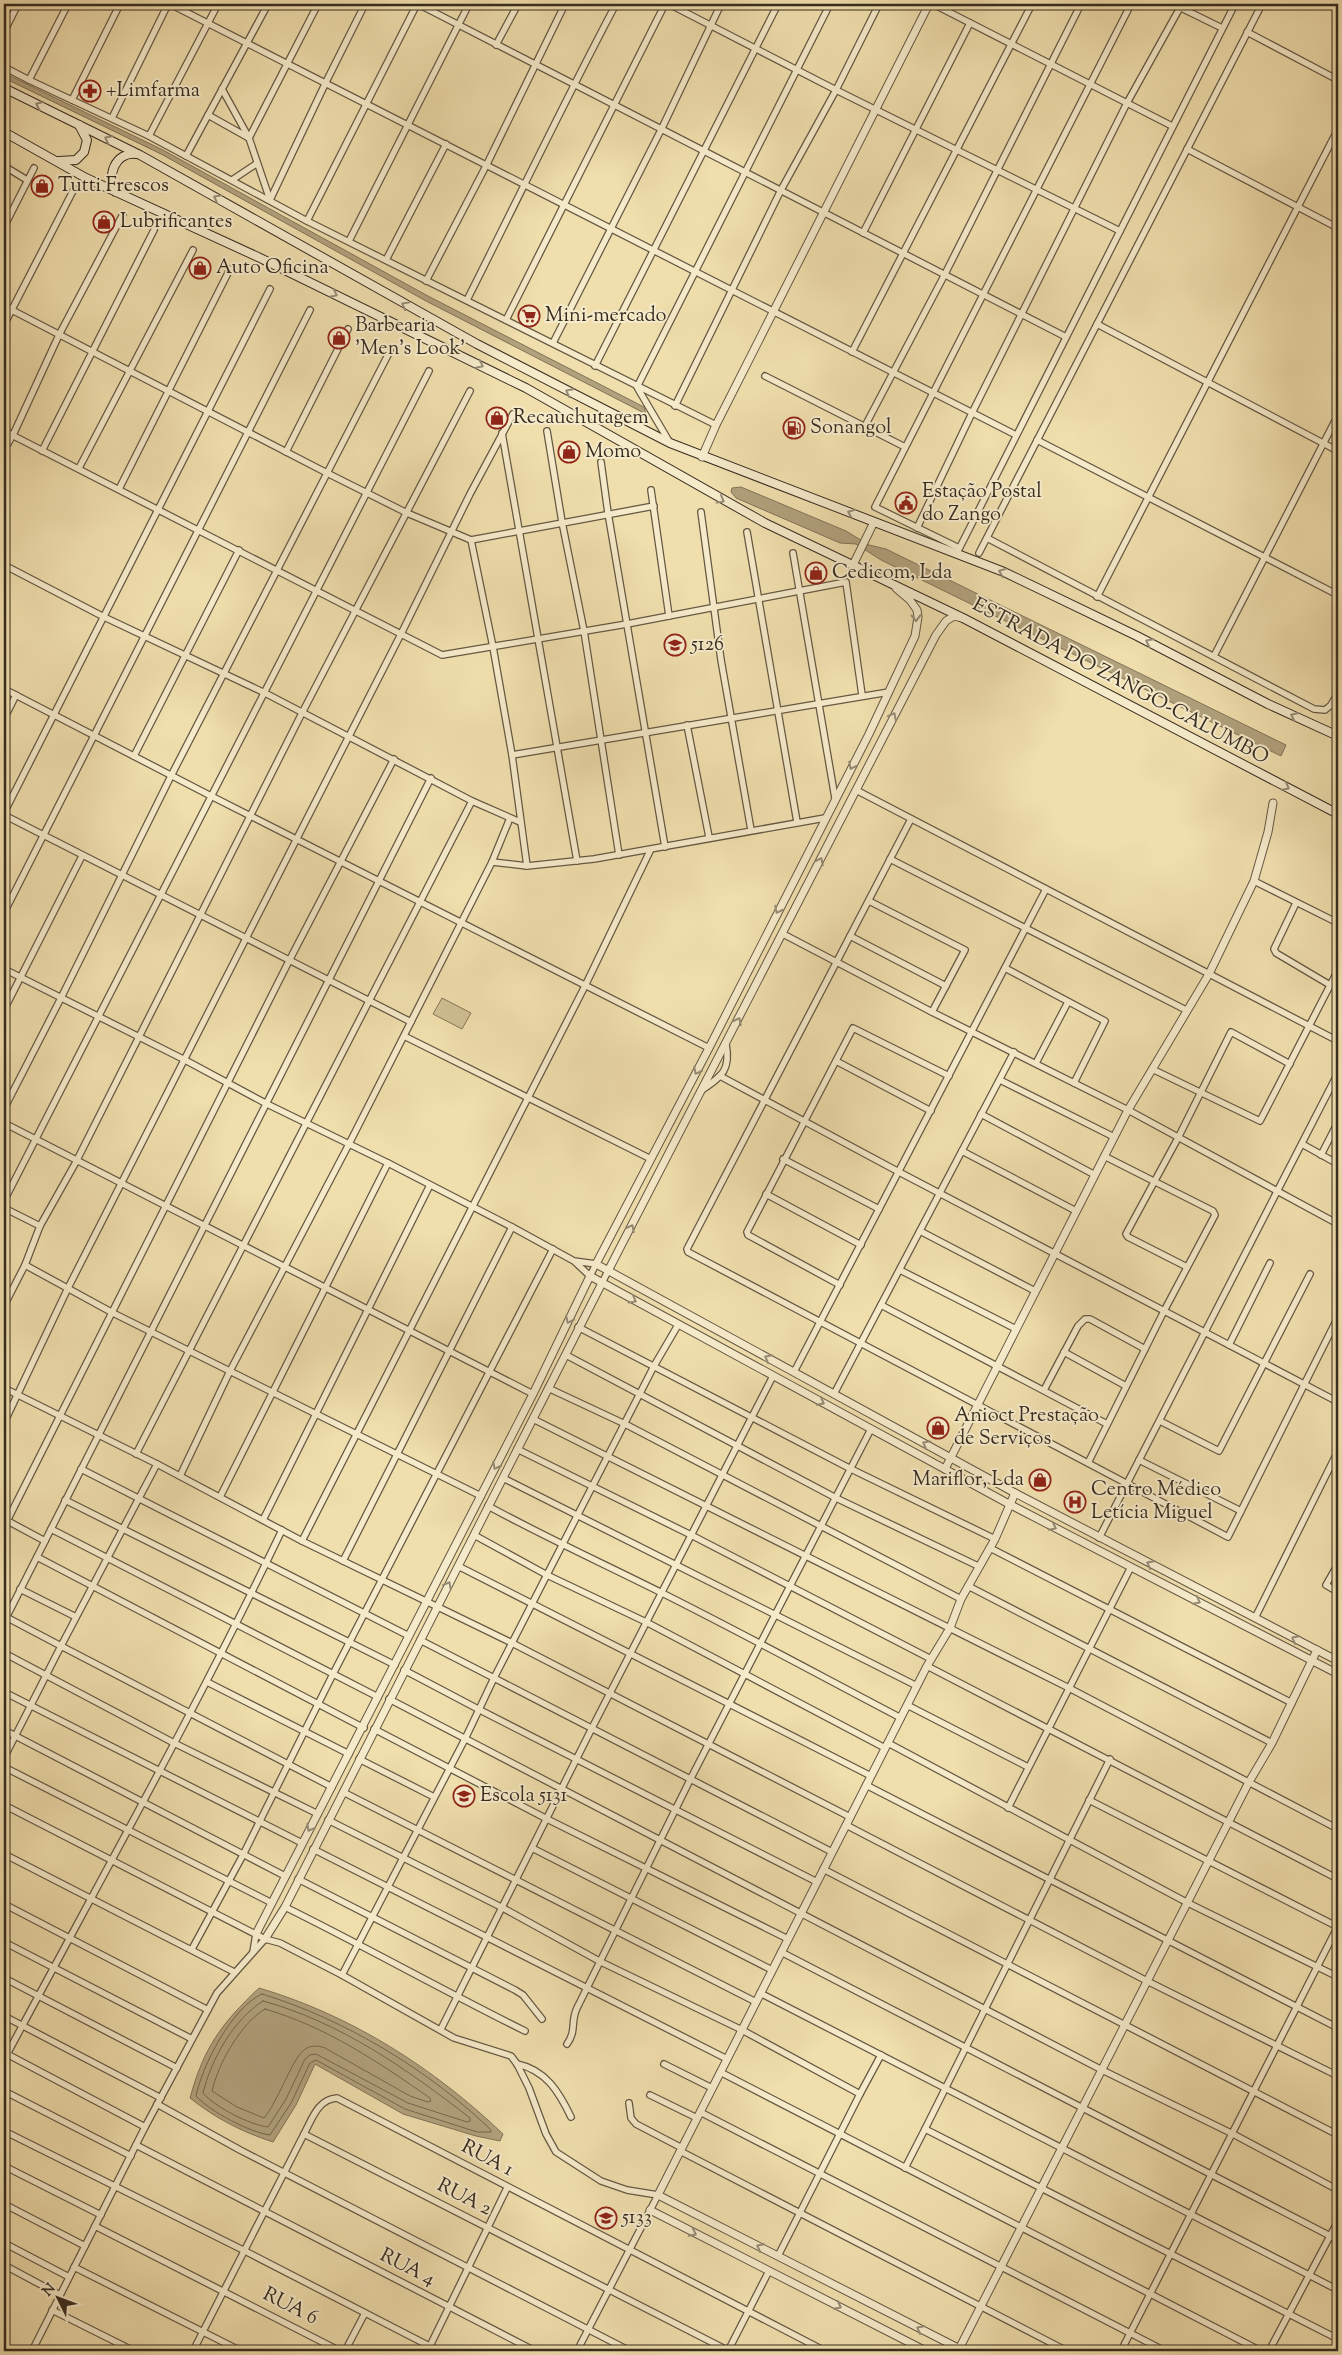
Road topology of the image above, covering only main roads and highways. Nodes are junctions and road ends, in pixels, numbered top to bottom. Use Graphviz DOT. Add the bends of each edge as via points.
graph roads {
  1 [pos="4,88"];
  2 [pos="75,122"];
  3 [pos="4,132"];
  4 [pos="140,155"];
  5 [pos="54,160"];
  6 [pos="116,192"];
  7 [pos="1338,736"];
  8 [pos="1338,814"];
  2 -- 1 [label="main road, ESTRADA DO ZANGO-CALUMBO, one-way"];
  4 -- 2 [label="main road, ESTRADA DO ZANGO-CALUMBO, one-way"];
  2 -- 5 [label="main road" via="81,126 87,140 84,152 76,160"];
  3 -- 5 [label="main road, ESTRADA DO ZANGO-CALUMBO"];
  4 -- 6 [label="main road" via="127,154 118,160 111,181"];
  7 -- 4 [label="main road, ESTRADA DO ZANGO-CALUMBO, one-way" via="1050,593 957,551 670,443 477,344"];
  5 -- 6 [label="main road, ESTRADA DO ZANGO-CALUMBO"];
  6 -- 8 [label="main road, ESTRADA DO ZANGO-CALUMBO, one-way" via="258,257 526,388 730,505 963,618"];
}
